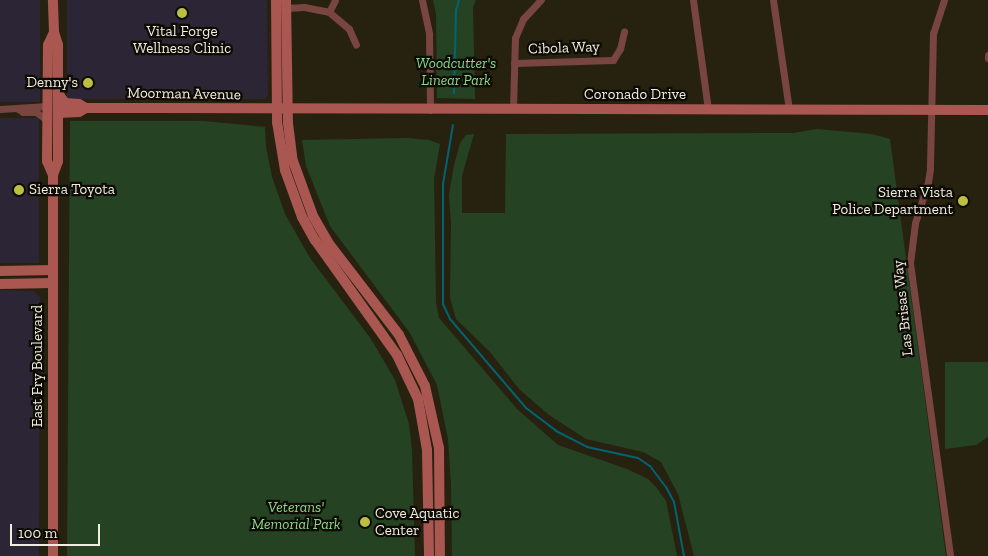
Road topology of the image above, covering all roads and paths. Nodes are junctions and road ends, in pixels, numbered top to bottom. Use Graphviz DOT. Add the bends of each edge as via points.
graph roads {
  1 [pos="54,0"];
  2 [pos="276,0"];
  3 [pos="335,0"];
  4 [pos="422,0"];
  5 [pos="541,0"];
  6 [pos="693,0"];
  7 [pos="773,0"];
  8 [pos="944,0"];
  9 [pos="286,4"];
  10 [pos="329,12"];
  11 [pos="624,31"];
  12 [pos="54,32"];
  13 [pos="356,45"];
  14 [pos="514,63"];
  15 [pos="58,93"];
  16 [pos="48,106"];
  17 [pos="86,108"];
  18 [pos="0,109"];
  19 [pos="18,109"];
  20 [pos="282,110"];
  21 [pos="430,110"];
  22 [pos="513,110"];
  23 [pos="708,110"];
  24 [pos="788,110"];
  25 [pos="932,110"];
  26 [pos="988,110"];
  27 [pos="58,112"];
  28 [pos="48,121"];
  29 [pos="53,175"];
  30 [pos="52,270"];
  31 [pos="0,271"];
  32 [pos="52,283"];
  33 [pos="0,284"];
  34 [pos="53,556"];
  35 [pos="429,556"];
  36 [pos="440,556"];
  37 [pos="950,556"];
  1 -- 12 [label="street, East Fry Boulevard"];
  2 -- 20 [label="street"];
  3 -- 10 [label="street"];
  4 -- 21 [label="street" via="430,34"];
  5 -- 14 [label="street" via="523,19 515,38"];
  6 -- 23 [label="street"];
  7 -- 24 [label="street"];
  8 -- 25 [label="street, Las Brisas Way" via="933,33"];
  9 -- 10 [label="street"];
  9 -- 20 [label="street"];
  10 -- 13 [label="street" via="349,29"];
  11 -- 14 [label="street, Cibola Way" via="620,49 613,60"];
  12 -- 15 [label="street, East Fry Boulevard" via="58,45"];
  12 -- 16 [label="street, East Fry Boulevard" via="48,45"];
  14 -- 22 [label="street"];
  15 -- 17 [label="street, Moorman Avenue" via="65,103"];
  15 -- 27 [label="street, East Fry Boulevard"];
  16 -- 19 [label="street"];
  16 -- 28 [label="street, East Fry Boulevard"];
  17 -- 20 [label="street, Moorman Avenue"];
  17 -- 27 [label="street, Moorman Avenue" via="79,112"];
  18 -- 19 [label="street"];
  19 -- 28 [label="street" via="36,112"];
  20 -- 21 [label="street, Coronado Drive"];
  20 -- 35 [label="street" via="281,154 302,217 397,355 418,399 428,450"];
  20 -- 36 [label="street" via="293,160 313,216 330,245 399,335 425,386 439,448"];
  21 -- 22 [label="street, Coronado Drive"];
  22 -- 23 [label="street, Coronado Drive"];
  23 -- 24 [label="street, Coronado Drive"];
  24 -- 25 [label="street, Coronado Drive"];
  25 -- 26 [label="street, Coronado Drive"];
  25 -- 37 [label="street, Las Brisas Way" via="928,182 915,223 910,263"];
  27 -- 29 [label="street, East Fry Boulevard" via="58,161"];
  28 -- 29 [label="street, East Fry Boulevard" via="47,161"];
  29 -- 30 [label="street, East Fry Boulevard"];
  30 -- 31 [label="street"];
  30 -- 32 [label="street, East Fry Boulevard"];
  32 -- 33 [label="street"];
  32 -- 34 [label="street, East Fry Boulevard"];
}
